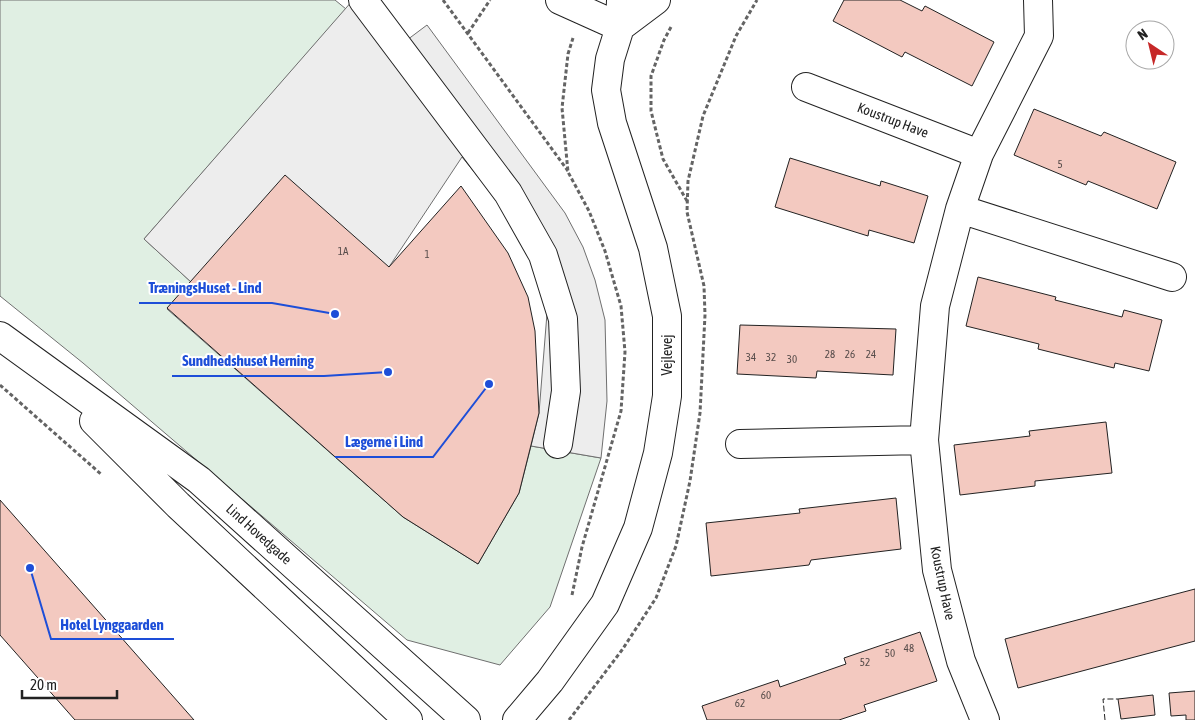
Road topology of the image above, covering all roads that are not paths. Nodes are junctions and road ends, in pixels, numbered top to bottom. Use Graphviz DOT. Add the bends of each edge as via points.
graph roads {
  1 [pos="363,0"];
  2 [pos="560,0"];
  3 [pos="621,0"];
  4 [pos="656,0"];
  5 [pos="1038,0"];
  6 [pos="620,27"];
  7 [pos="806,87"];
  8 [pos="979,154"];
  9 [pos="960,209"];
  10 [pos="1172,277"];
  11 [pos="0,336"];
  12 [pos="38,365"];
  13 [pos="924,440"];
  14 [pos="558,444"];
  15 [pos="740,444"];
  16 [pos="408,720"];
  17 [pos="466,720"];
  18 [pos="517,720"];
  19 [pos="985,720"];
  1 -- 14 [label="street" via="508,193 544,255 564,319 566,391"];
  2 -- 6 [label="street"];
  3 -- 6 [label="street, Vejlevej"];
  4 -- 6 [label="street"];
  5 -- 8 [label="street, Koustrup Have" via="1039,36"];
  6 -- 18 [label="street, Vejlevej" via="610,59 606,90 612,122 653,248 667,316 667,396 658,453 638,528 605,604 550,681"];
  7 -- 8 [label="street, Koustrup Have"];
  8 -- 9 [label="street, Koustrup Have"];
  9 -- 10 [label="street"];
  9 -- 13 [label="street, Koustrup Have" via="935,306"];
  11 -- 12 [label="street, Lind Hovedgade"];
  12 -- 16 [label="street, Lind Hovedgade" via="178,505"];
  12 -- 17 [label="street, Lind Hovedgade" via="199,480"];
  13 -- 15 [label="street"];
  13 -- 19 [label="street, Koustrup Have" via="937,570 961,661"];
}
